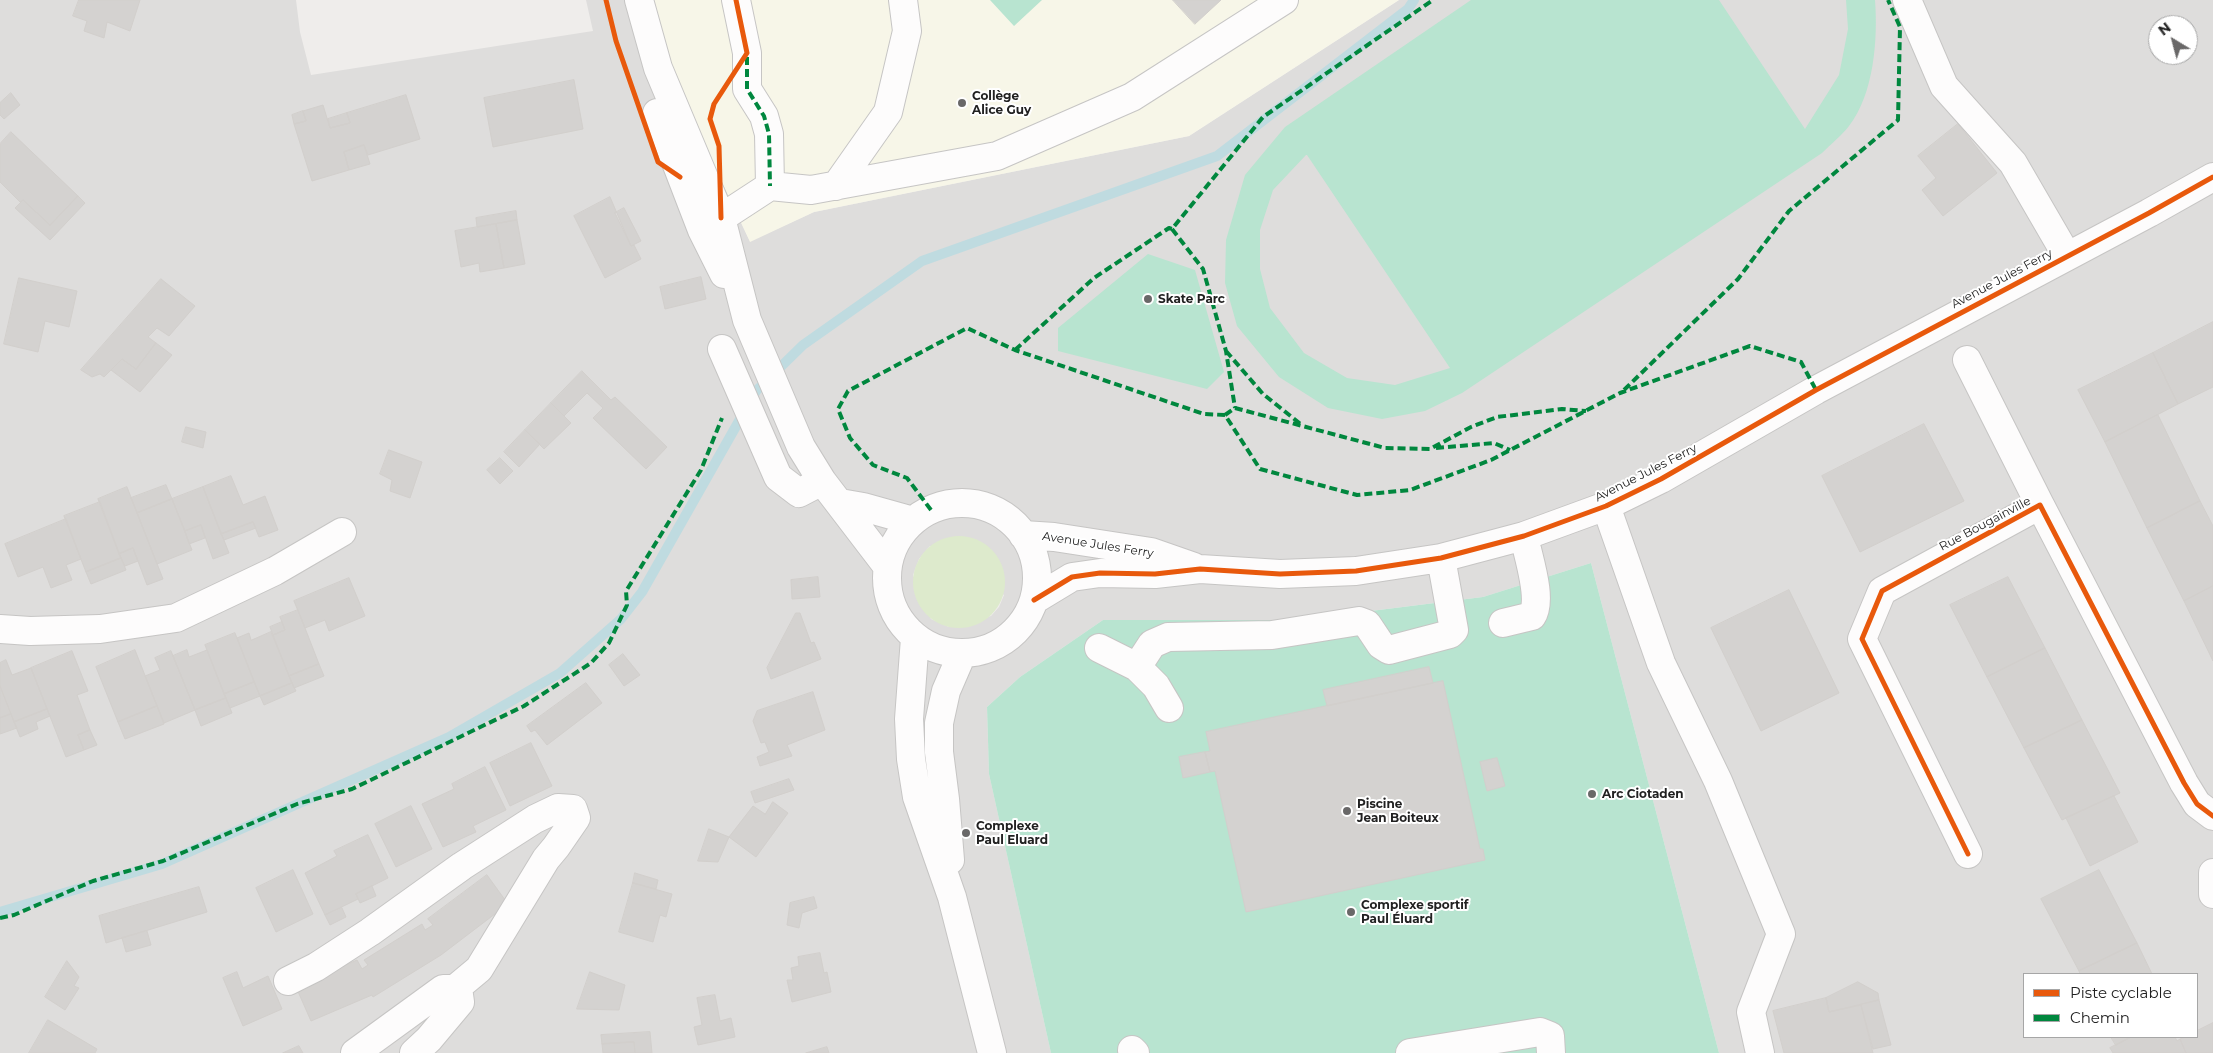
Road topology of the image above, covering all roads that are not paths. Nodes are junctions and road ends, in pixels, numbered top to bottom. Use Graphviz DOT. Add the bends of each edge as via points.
graph roads {
  1 [pos="621,0"];
  2 [pos="639,0"];
  3 [pos="736,0"];
  4 [pos="903,0"];
  5 [pos="1284,0"];
  6 [pos="1907,0"];
  7 [pos="2213,177"];
  8 [pos="770,186"];
  9 [pos="836,186"];
  10 [pos="721,218"];
  11 [pos="2067,256"];
  12 [pos="752,332"];
  13 [pos="722,349"];
  14 [pos="1967,360"];
  15 [pos="822,481"];
  16 [pos="840,504"];
  17 [pos="2040,505"];
  18 [pos="1606,506"];
  19 [pos="914,521"];
  20 [pos="342,532"];
  21 [pos="1024,535"];
  22 [pos="1524,536"];
  23 [pos="1441,558"];
  24 [pos="887,566"];
  25 [pos="1200,569"];
  26 [pos="1034,600"];
  27 [pos="1503,622"];
  28 [pos="0,629"];
  29 [pos="916,638"];
  30 [pos="1099,648"];
  31 [pos="962,654"];
  32 [pos="1137,667"];
  33 [pos="1169,708"];
  34 [pos="2213,816"];
  35 [pos="1968,854"];
  36 [pos="2213,873"];
  37 [pos="2213,894"];
  38 [pos="952,897"];
  39 [pos="288,981"];
  40 [pos="455,989"];
  41 [pos="1420,1052"];
  42 [pos="355,1053"];
  43 [pos="414,1053"];
  44 [pos="992,1053"];
  45 [pos="1551,1053"];
  46 [pos="1760,1053"];
  1 -- 12 [label="street" via="642,74 680,177"];
  2 -- 10 [label="street" via="658,68"];
  3 -- 8 [label="street" via="747,53 747,90 764,116 770,134"];
  4 -- 9 [label="street" via="907,31 888,112"];
  5 -- 9 [label="street" via="1132,98 997,156"];
  6 -- 11 [label="street" via="1944,86 2012,163"];
  7 -- 11 [label="street, Avenue Jules Ferry"];
  8 -- 9 [label="street" via="811,190"];
  8 -- 10 [label="street"];
  10 -- 12 [label="street"];
  11 -- 18 [label="street, Avenue Jules Ferry" via="1816,390 1662,479"];
  12 -- 15 [label="street" via="800,447"];
  13 -- 15 [label="street" via="778,477 799,493"];
  14 -- 17 [label="street, Rue Bougainville"];
  15 -- 16 [label="street"];
  16 -- 19 [label="street"];
  16 -- 24 [label="street"];
  17 -- 34 [label="street, Rue Bougainville" via="2184,783 2197,804"];
  17 -- 35 [label="street, Rue Bougainville" via="1882,591 1862,639"];
  18 -- 22 [label="street, Avenue Jules Ferry"];
  18 -- 46 [label="street" via="1661,663 1718,781 1781,934 1751,1012"];
  19 -- 21 [label="street" via="931,510 951,504 971,504 991,509 1009,519"];
  19 -- 24 [label="street" via="896,541"];
  20 -- 28 [label="street" via="275,571 176,618 100,630"];
  21 -- 25 [label="street, Avenue Jules Ferry" via="1151,552"];
  21 -- 26 [label="street" via="1037,566"];
  22 -- 23 [label="street, Avenue Jules Ferry"];
  22 -- 27 [label="street" via="1537,608 1532,616"];
  23 -- 25 [label="street, Avenue Jules Ferry" via="1356,571 1280,574"];
  23 -- 32 [label="street" via="1454,630 1450,634 1389,650 1381,645 1367,624 1359,621 1272,635 1168,637 1152,644"];
  24 -- 29 [label="street" via="892,606 902,624"];
  25 -- 26 [label="street, Avenue Jules Ferry" via="1072,577"];
  26 -- 31 [label="street" via="1026,618 1013,634 980,652"];
  29 -- 31 [label="street" via="930,647"];
  29 -- 38 [label="street" via="909,718 911,759 917,797"];
  30 -- 32 [label="street"];
  31 -- 38 [label="street" via="946,691 938,723"];
  32 -- 33 [label="street" via="1156,686"];
  36 -- 37 [label="street"];
  38 -- 44 [label="street"];
  39 -- 40 [label="street" via="370,932 535,818 558,808 573,809 576,818 546,859 479,969"];
  40 -- 42 [label="street" via="443,989"];
  40 -- 43 [label="street" via="460,1002"];
  41 -- 45 [label="street" via="1540,1032 1550,1036"];
}
